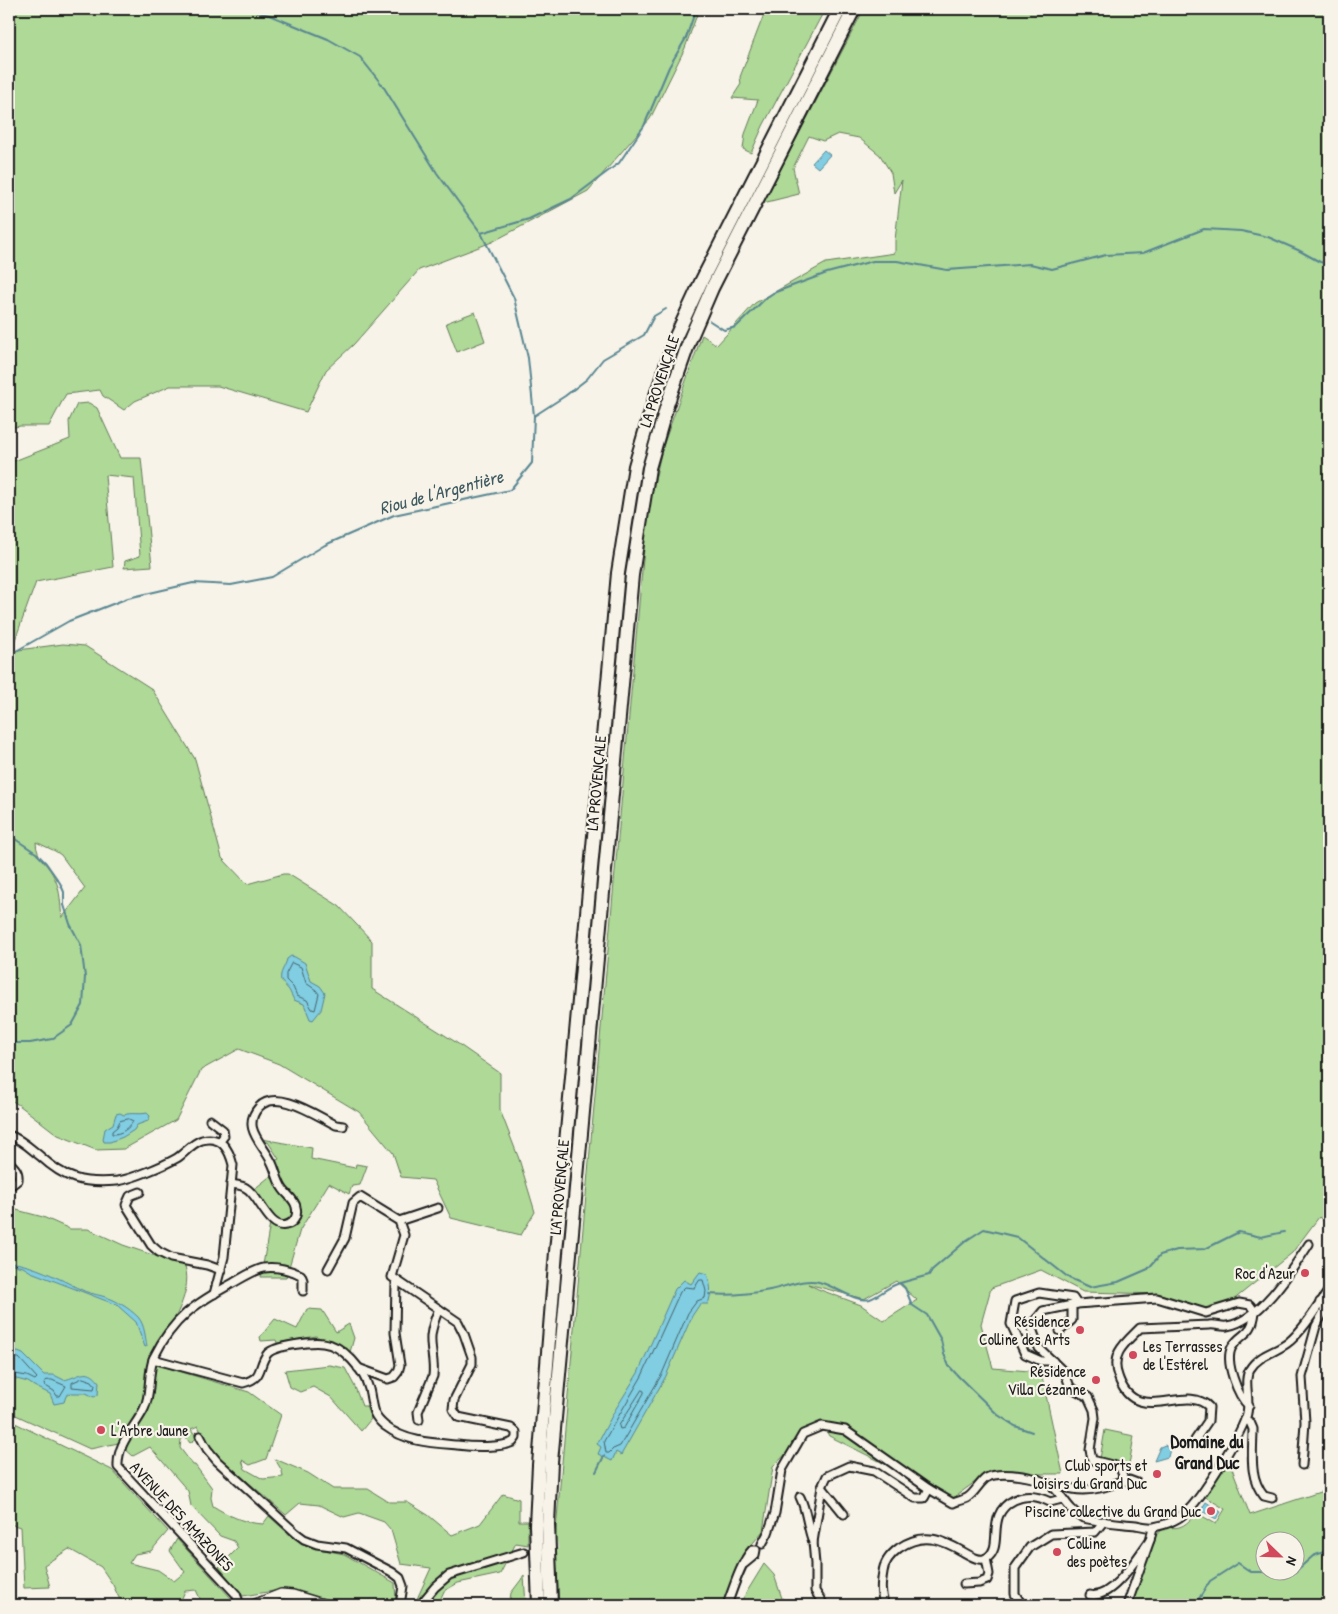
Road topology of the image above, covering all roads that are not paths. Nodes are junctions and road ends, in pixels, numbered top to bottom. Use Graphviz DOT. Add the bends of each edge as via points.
graph roads {
  1 [pos="840,9"];
  2 [pos="854,9"];
  3 [pos="210,1120"];
  4 [pos="343,1126"];
  5 [pos="9,1135"];
  6 [pos="220,1141"];
  7 [pos="9,1162"];
  8 [pos="9,1184"];
  9 [pos="232,1184"];
  10 [pos="140,1192"];
  11 [pos="438,1208"];
  12 [pos="399,1221"];
  13 [pos="1309,1244"];
  14 [pos="328,1269"];
  15 [pos="221,1270"];
  16 [pos="396,1282"];
  17 [pos="1329,1290"];
  18 [pos="303,1291"];
  19 [pos="214,1294"];
  20 [pos="1320,1302"];
  21 [pos="1074,1305"];
  22 [pos="439,1309"];
  23 [pos="1255,1312"];
  24 [pos="1060,1331"];
  25 [pos="153,1359"];
  26 [pos="1054,1361"];
  27 [pos="358,1368"];
  28 [pos="1249,1406"];
  29 [pos="419,1420"];
  30 [pos="1245,1420"];
  31 [pos="200,1436"];
  32 [pos="1195,1440"];
  33 [pos="1302,1465"];
  34 [pos="1121,1481"];
  35 [pos="1137,1483"];
  36 [pos="822,1487"];
  37 [pos="1053,1487"];
  38 [pos="929,1489"];
  39 [pos="800,1497"];
  40 [pos="1272,1498"];
  41 [pos="1062,1499"];
  42 [pos="844,1514"];
  43 [pos="1104,1521"];
  44 [pos="1153,1528"];
  45 [pos="1150,1540"];
  46 [pos="813,1542"];
  47 [pos="524,1552"];
  48 [pos="986,1558"];
  49 [pos="964,1584"];
  50 [pos="1090,1595"];
  51 [pos="240,1605"];
  52 [pos="253,1605"];
  53 [pos="326,1605"];
  54 [pos="400,1605"];
  55 [pos="420,1605"];
  56 [pos="540,1605"];
  57 [pos="551,1605"];
  58 [pos="727,1605"];
  59 [pos="824,1605"];
  60 [pos="885,1605"];
  61 [pos="1022,1605"];
  62 [pos="1126,1605"];
  1 -- 56 [label="highway, LA PROVENÇALE" via="676,336 635,466 618,573 539,1464 536,1525"];
  2 -- 57 [label="highway, LA PROVENÇALE" via="708,297 667,405 649,468 632,575 551,1454 548,1524"];
  3 -- 6 [label="street" via="224,1130"];
  4 -- 9 [label="street" via="281,1100 264,1103 254,1114 254,1136 272,1162 283,1190 296,1205 297,1213 291,1223 285,1226 278,1224 246,1188"];
  5 -- 6 [label="street" via="25,1143 54,1169 86,1181 118,1181 178,1158 201,1140"];
  6 -- 9 [label="street" via="230,1154"];
  7 -- 8 [label="street" via="19,1175 18,1180"];
  9 -- 15 [label="street"];
  10 -- 15 [label="street" via="130,1196 126,1205 151,1245 171,1258"];
  11 -- 12 [label="street"];
  12 -- 14 [label="street" via="360,1197 352,1203 346,1238"];
  12 -- 16 [label="street" via="404,1235 392,1277"];
  13 -- 23 [label="street" via="1285,1280"];
  15 -- 19 [label="street"];
  16 -- 22 [label="street"];
  16 -- 27 [label="street" via="394,1333 400,1365 398,1372 388,1379"];
  17 -- 20 [label="street"];
  18 -- 19 [label="street" via="301,1275 265,1268"];
  19 -- 25 [label="street" via="186,1312 170,1329"];
  20 -- 28 [label="street" via="1290,1341 1263,1356 1250,1369 1246,1381"];
  20 -- 33 [label="street" via="1325,1310 1316,1326 1302,1378 1305,1422"];
  21 -- 23 [label="street" via="1157,1298 1206,1313 1239,1303 1250,1305"];
  21 -- 24 [label="street" via="1072,1320"];
  21 -- 26 [label="street" via="1043,1311 1031,1326 1039,1348"];
  21 -- 26 [label="street" via="1073,1298 1039,1293 1015,1301 1010,1324 1025,1354 1041,1361"];
  22 -- 27 [label="street" via="458,1322 472,1356 472,1364 454,1400 453,1409 458,1417 506,1426 516,1432 514,1442 456,1445 405,1437 385,1425 373,1412 369,1388"];
  22 -- 29 [label="street" via="431,1338 433,1376 418,1412"];
  23 -- 28 [label="street" via="1250,1330 1232,1348 1230,1363 1236,1386"];
  23 -- 32 [label="street" via="1227,1327 1212,1324 1140,1328 1119,1349 1115,1368 1122,1389 1142,1403 1196,1399 1205,1402 1209,1407 1208,1421"];
  25 -- 27 [label="street" via="243,1383 252,1381 261,1372 267,1354 272,1350 323,1342 346,1353"];
  25 -- 51 [label="street, AVENUE DES AMAZONES" via="145,1408 120,1449 118,1467 236,1594"];
  26 -- 34 [label="street" via="1065,1373 1070,1387 1088,1397 1094,1410 1092,1460 1120,1467"];
  28 -- 30 [label="street"];
  30 -- 40 [label="street" via="1253,1428 1255,1482 1264,1496"];
  30 -- 44 [label="street" via="1190,1509 1177,1519"];
  31 -- 54 [label="street" via="217,1461 296,1533 317,1544 346,1548 400,1578 403,1586"];
  34 -- 35 [label="street"];
  34 -- 37 [label="street" via="1084,1490 1061,1485"];
  36 -- 38 [label="street" via="827,1476 849,1466 874,1471 915,1498 924,1498"];
  36 -- 42 [label="street"];
  36 -- 46 [label="street"];
  37 -- 38 [label="street" via="1047,1482 999,1474 986,1478 968,1498 953,1503"];
  37 -- 41 [label="street"];
  38 -- 58 [label="street" via="845,1430 822,1426 803,1434 782,1470 768,1533 755,1555 744,1564"];
  39 -- 46 [label="street"];
  41 -- 43 [label="street" via="1083,1518"];
  41 -- 48 [label="street" via="1050,1502 1028,1496 1006,1504 997,1521 993,1550"];
  43 -- 44 [label="street"];
  43 -- 61 [label="street" via="1095,1532 1052,1534 1030,1547 1015,1568 1015,1594"];
  44 -- 45 [label="street"];
  45 -- 50 [label="street" via="1118,1583 1102,1594"];
  45 -- 62 [label="street"];
  46 -- 59 [label="street" via="815,1591"];
  47 -- 55 [label="street" via="450,1575"];
  48 -- 49 [label="street" via="987,1580"];
  48 -- 60 [label="street" via="979,1560 934,1538 904,1545 893,1552 883,1567 880,1588"];
  52 -- 53 [label="street" via="281,1594"];
}
